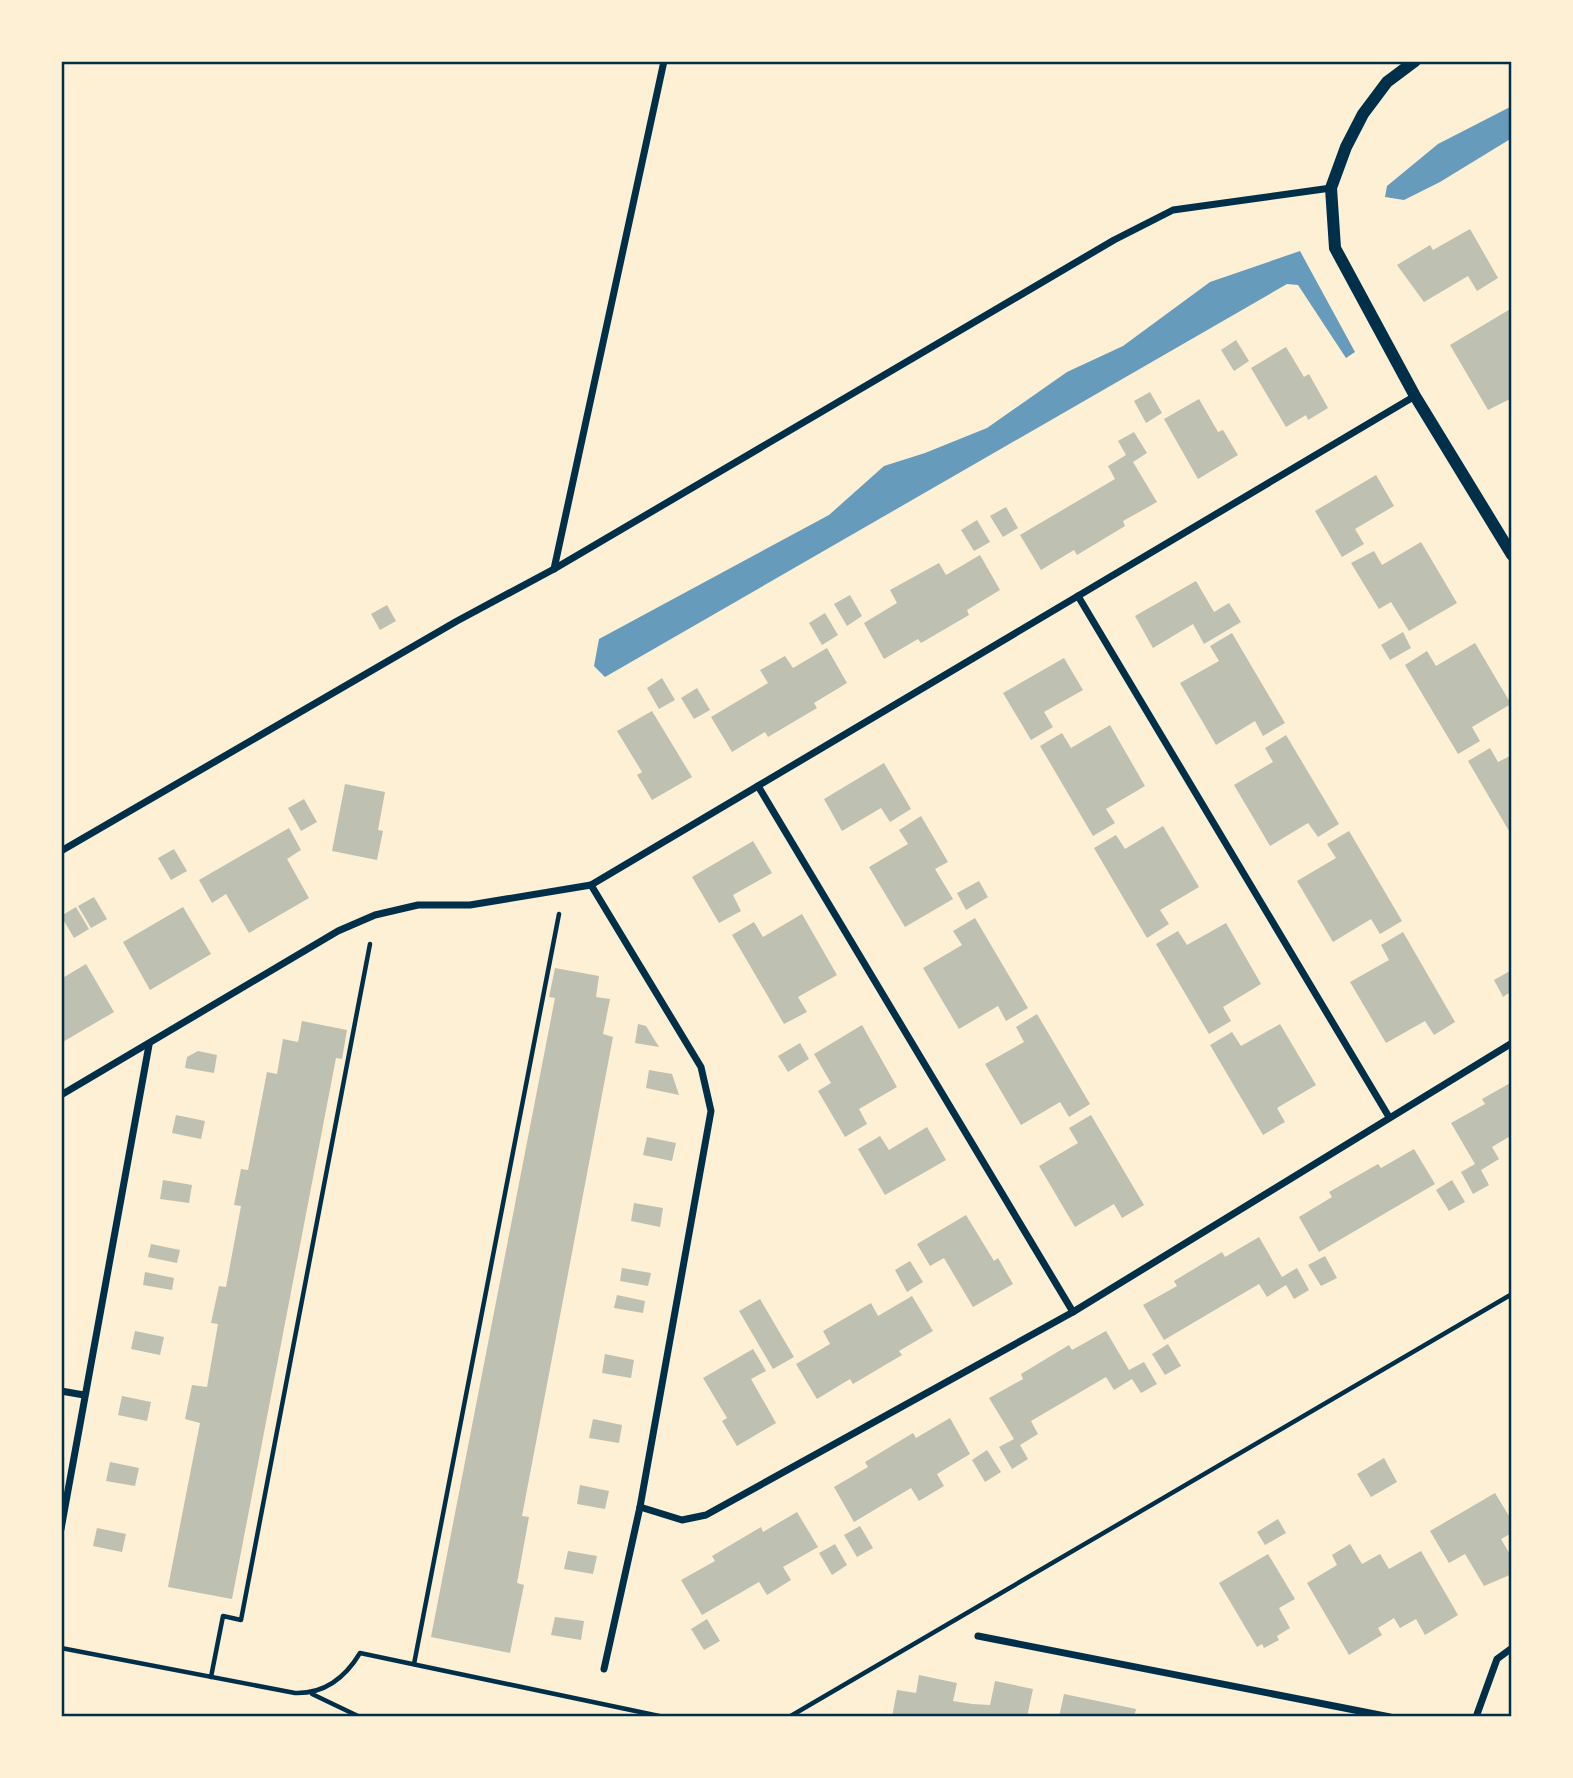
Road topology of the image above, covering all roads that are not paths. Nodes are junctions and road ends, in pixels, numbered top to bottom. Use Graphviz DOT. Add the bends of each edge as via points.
graph roads {
  1 [pos="664,61"];
  2 [pos="1415,61"];
  3 [pos="1331,188"];
  4 [pos="1415,396"];
  5 [pos="1512,555"];
  6 [pos="554,569"];
  7 [pos="1078,596"];
  8 [pos="758,786"];
  9 [pos="61,851"];
  10 [pos="591,885"];
  11 [pos="1512,1043"];
  12 [pos="149,1045"];
  13 [pos="61,1095"];
  14 [pos="1389,1117"];
  15 [pos="1073,1312"];
  16 [pos="61,1391"];
  17 [pos="84,1395"];
  18 [pos="640,1507"];
  19 [pos="61,1529"];
  20 [pos="978,1636"];
  21 [pos="1512,1648"];
  22 [pos="604,1669"];
  23 [pos="1390,1717"];
  24 [pos="1476,1717"];
  1 -- 6 [label="street"];
  2 -- 3 [label="street" via="1387,82 1363,114"];
  3 -- 4 [label="street" via="1335,248"];
  3 -- 6 [label="street" via="1174,210 1114,240"];
  4 -- 5 [label="street"];
  4 -- 7 [label="street"];
  6 -- 9 [label="street"];
  7 -- 8 [label="street"];
  7 -- 14 [label="street"];
  8 -- 10 [label="street"];
  8 -- 15 [label="street"];
  10 -- 12 [label="street" via="470,905 418,905 375,915 338,931"];
  10 -- 18 [label="street" via="701,1067 711,1111"];
  11 -- 14 [label="street"];
  12 -- 13 [label="street"];
  12 -- 17 [label="street"];
  14 -- 15 [label="street"];
  15 -- 18 [label="street" via="706,1515 682,1520"];
  16 -- 17 [label="street"];
  17 -- 19 [label="street"];
  18 -- 22 [label="street"];
  20 -- 23 [label="street"];
  21 -- 24 [label="street" via="1497,1659"];
}
